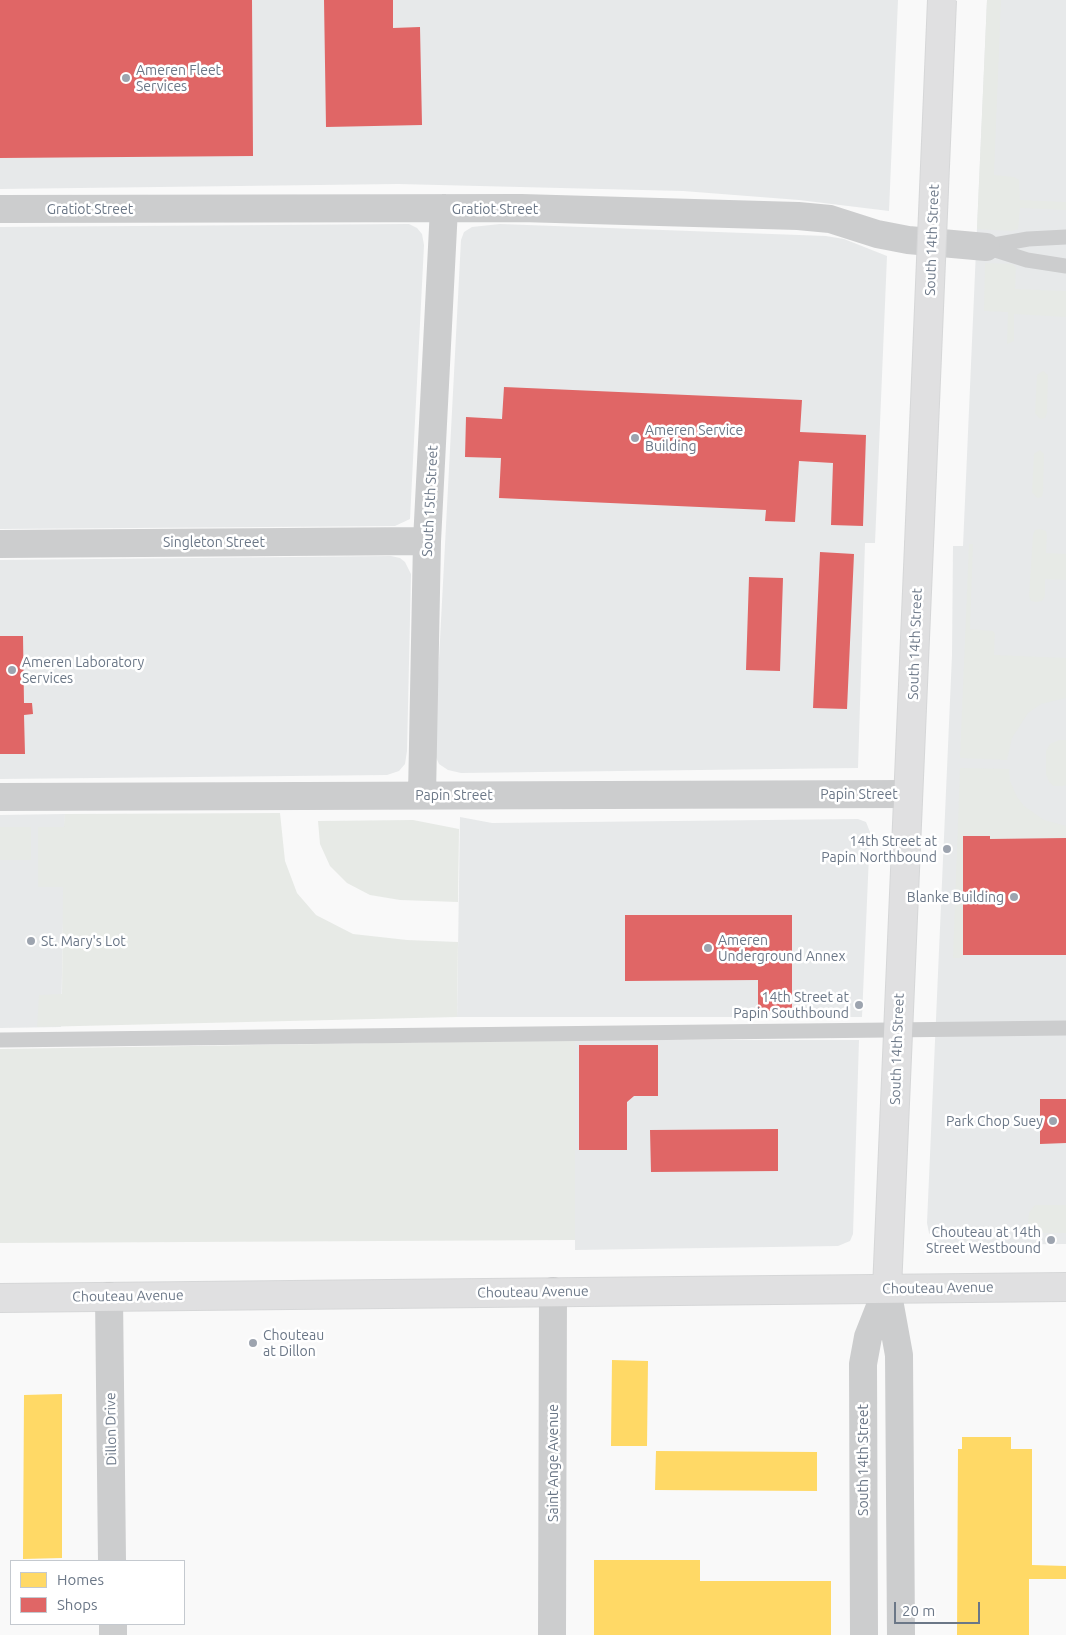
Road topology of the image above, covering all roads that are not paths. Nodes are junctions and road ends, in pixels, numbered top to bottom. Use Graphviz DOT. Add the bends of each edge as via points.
graph roads {
  1 [pos="942,0"];
  2 [pos="444,208"];
  3 [pos="0,209"];
  4 [pos="1066,238"];
  5 [pos="986,247"];
  6 [pos="1066,266"];
  7 [pos="427,542"];
  8 [pos="0,544"];
  9 [pos="908,794"];
  10 [pos="422,795"];
  11 [pos="0,797"];
  12 [pos="1066,1028"];
  13 [pos="898,1029"];
  14 [pos="0,1040"];
  15 [pos="1066,1287"];
  16 [pos="887,1289"];
  17 [pos="553,1291"];
  18 [pos="110,1296"];
  19 [pos="0,1298"];
  20 [pos="112,1560"];
  21 [pos="552,1635"];
  22 [pos="864,1635"];
  23 [pos="902,1635"];
  1 -- 9 [label="main road, South 14th Street, bridge"];
  2 -- 3 [label="street, Gratiot Street"];
  2 -- 5 [label="street, Gratiot Street" via="798,216 830,219 908,240"];
  2 -- 7 [label="street, South 15th Street"];
  4 -- 5 [label="lane, Gratiot Street" via="1028,239"];
  5 -- 6 [label="lane, Gratiot Street" via="1027,260"];
  7 -- 8 [label="street, Singleton Street"];
  7 -- 10 [label="street, South 15th Street"];
  9 -- 10 [label="street, Papin Street"];
  9 -- 13 [label="main road, South 14th Street"];
  10 -- 11 [label="street, Papin Street"];
  12 -- 13 [label="lane"];
  13 -- 14 [label="lane"];
  13 -- 16 [label="main road, South 14th Street"];
  15 -- 16 [label="main road, Chouteau Avenue"];
  16 -- 17 [label="main road, Chouteau Avenue"];
  16 -- 22 [label="street, South 14th Street" via="868,1337 863,1364"];
  16 -- 23 [label="street, South 14th Street" via="898,1355"];
  17 -- 18 [label="main road, Chouteau Avenue"];
  17 -- 21 [label="street, Saint Ange Avenue"];
  18 -- 19 [label="main road, Chouteau Avenue"];
  18 -- 20 [label="street, Dillon Drive"];
}
